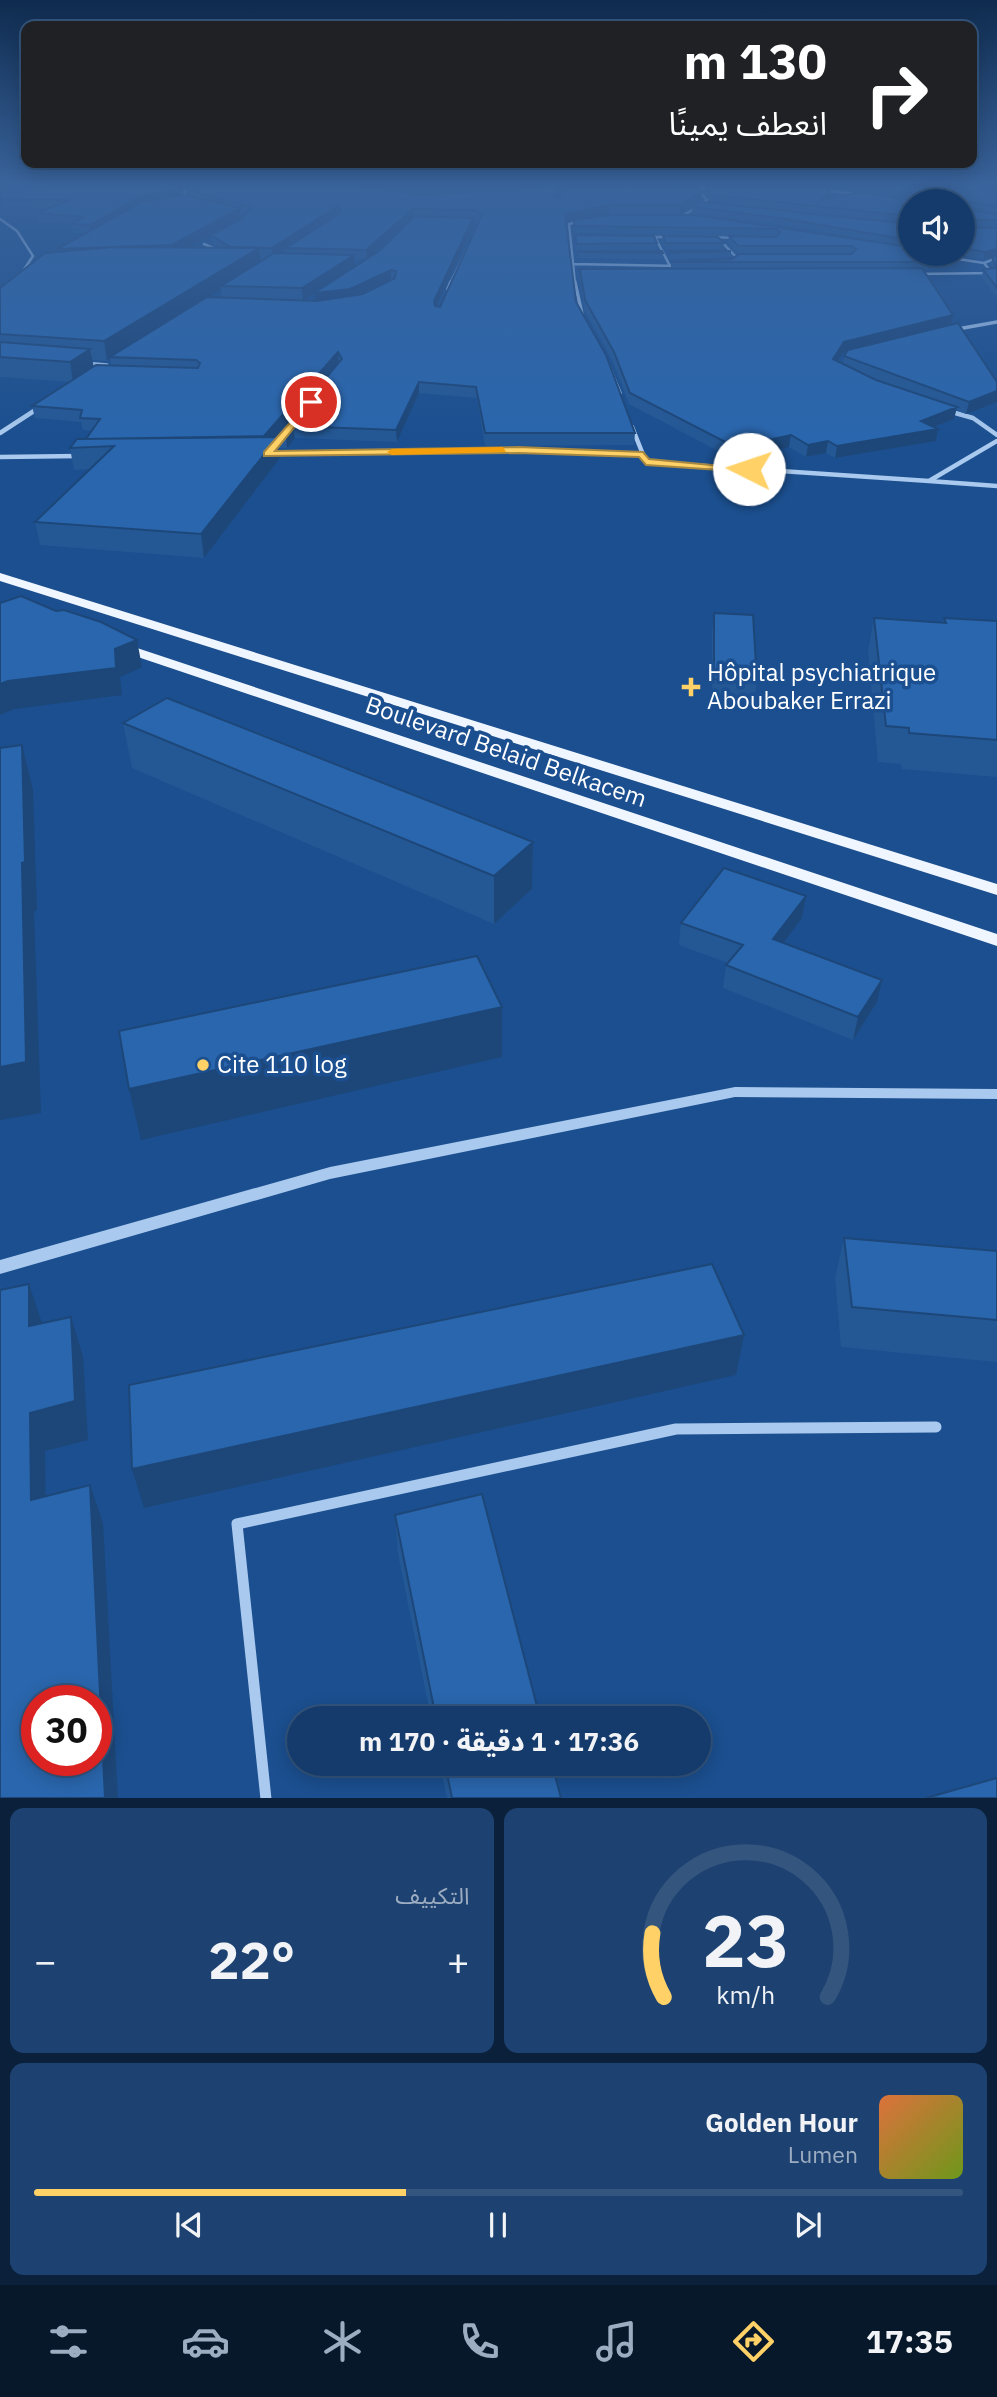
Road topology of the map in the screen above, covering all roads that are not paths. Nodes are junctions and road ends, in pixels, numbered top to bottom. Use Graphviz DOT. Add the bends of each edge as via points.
graph roads {
  1 [pos="27,267"];
  2 [pos="459,267"];
  3 [pos="572,267"];
  4 [pos="995,273"];
  5 [pos="573,274"];
  6 [pos="587,274"];
  7 [pos="913,274"];
  8 [pos="17,276"];
  9 [pos="443,301"];
  10 [pos="586,322"];
  11 [pos="997,322"];
  12 [pos="950,330"];
  13 [pos="603,353"];
  14 [pos="118,358"];
  15 [pos="80,363"];
  16 [pos="107,365"];
  17 [pos="95,372"];
  18 [pos="624,403"];
  19 [pos="42,406"];
  20 [pos="946,410"];
  21 [pos="628,416"];
  22 [pos="0,433"];
  23 [pos="997,435"];
  24 [pos="997,441"];
  25 [pos="275,444"];
  26 [pos="643,455"];
  27 [pos="81,456"];
  28 [pos="0,457"];
  29 [pos="929,481"];
  30 [pos="997,486"];
  31 [pos="0,577"];
  32 [pos="105,641"];
  33 [pos="997,890"];
  34 [pos="997,940"];
  35 [pos="997,1094"];
  36 [pos="0,1267"];
  37 [pos="936,1427"];
  38 [pos="266,1798"];
  1 -- 8 [label="street"];
  2 -- 9 [label="street"];
  3 -- 5 [label="street"];
  4 -- 7 [label="street"];
  5 -- 6 [label="street"];
  5 -- 10 [label="street"];
  11 -- 12 [label="street"];
  13 -- 18 [label="street"];
  14 -- 16 [label="street"];
  15 -- 16 [label="street"];
  16 -- 17 [label="street"];
  19 -- 22 [label="street"];
  20 -- 23 [label="street" via="973,418"];
  21 -- 26 [label="street"];
  24 -- 29 [label="street"];
  25 -- 26 [label="street" via="267,454 519,450"];
  26 -- 29 [label="street" via="646,462"];
  27 -- 28 [label="street"];
  29 -- 30 [label="street"];
  31 -- 33 [label="main road, Boulevard Belaid Belkacem"];
  32 -- 34 [label="main road, Boulevard Belaid Belkacem"];
  35 -- 36 [label="street" via="735,1092 330,1173"];
  37 -- 38 [label="street" via="676,1429 237,1524"];
}
